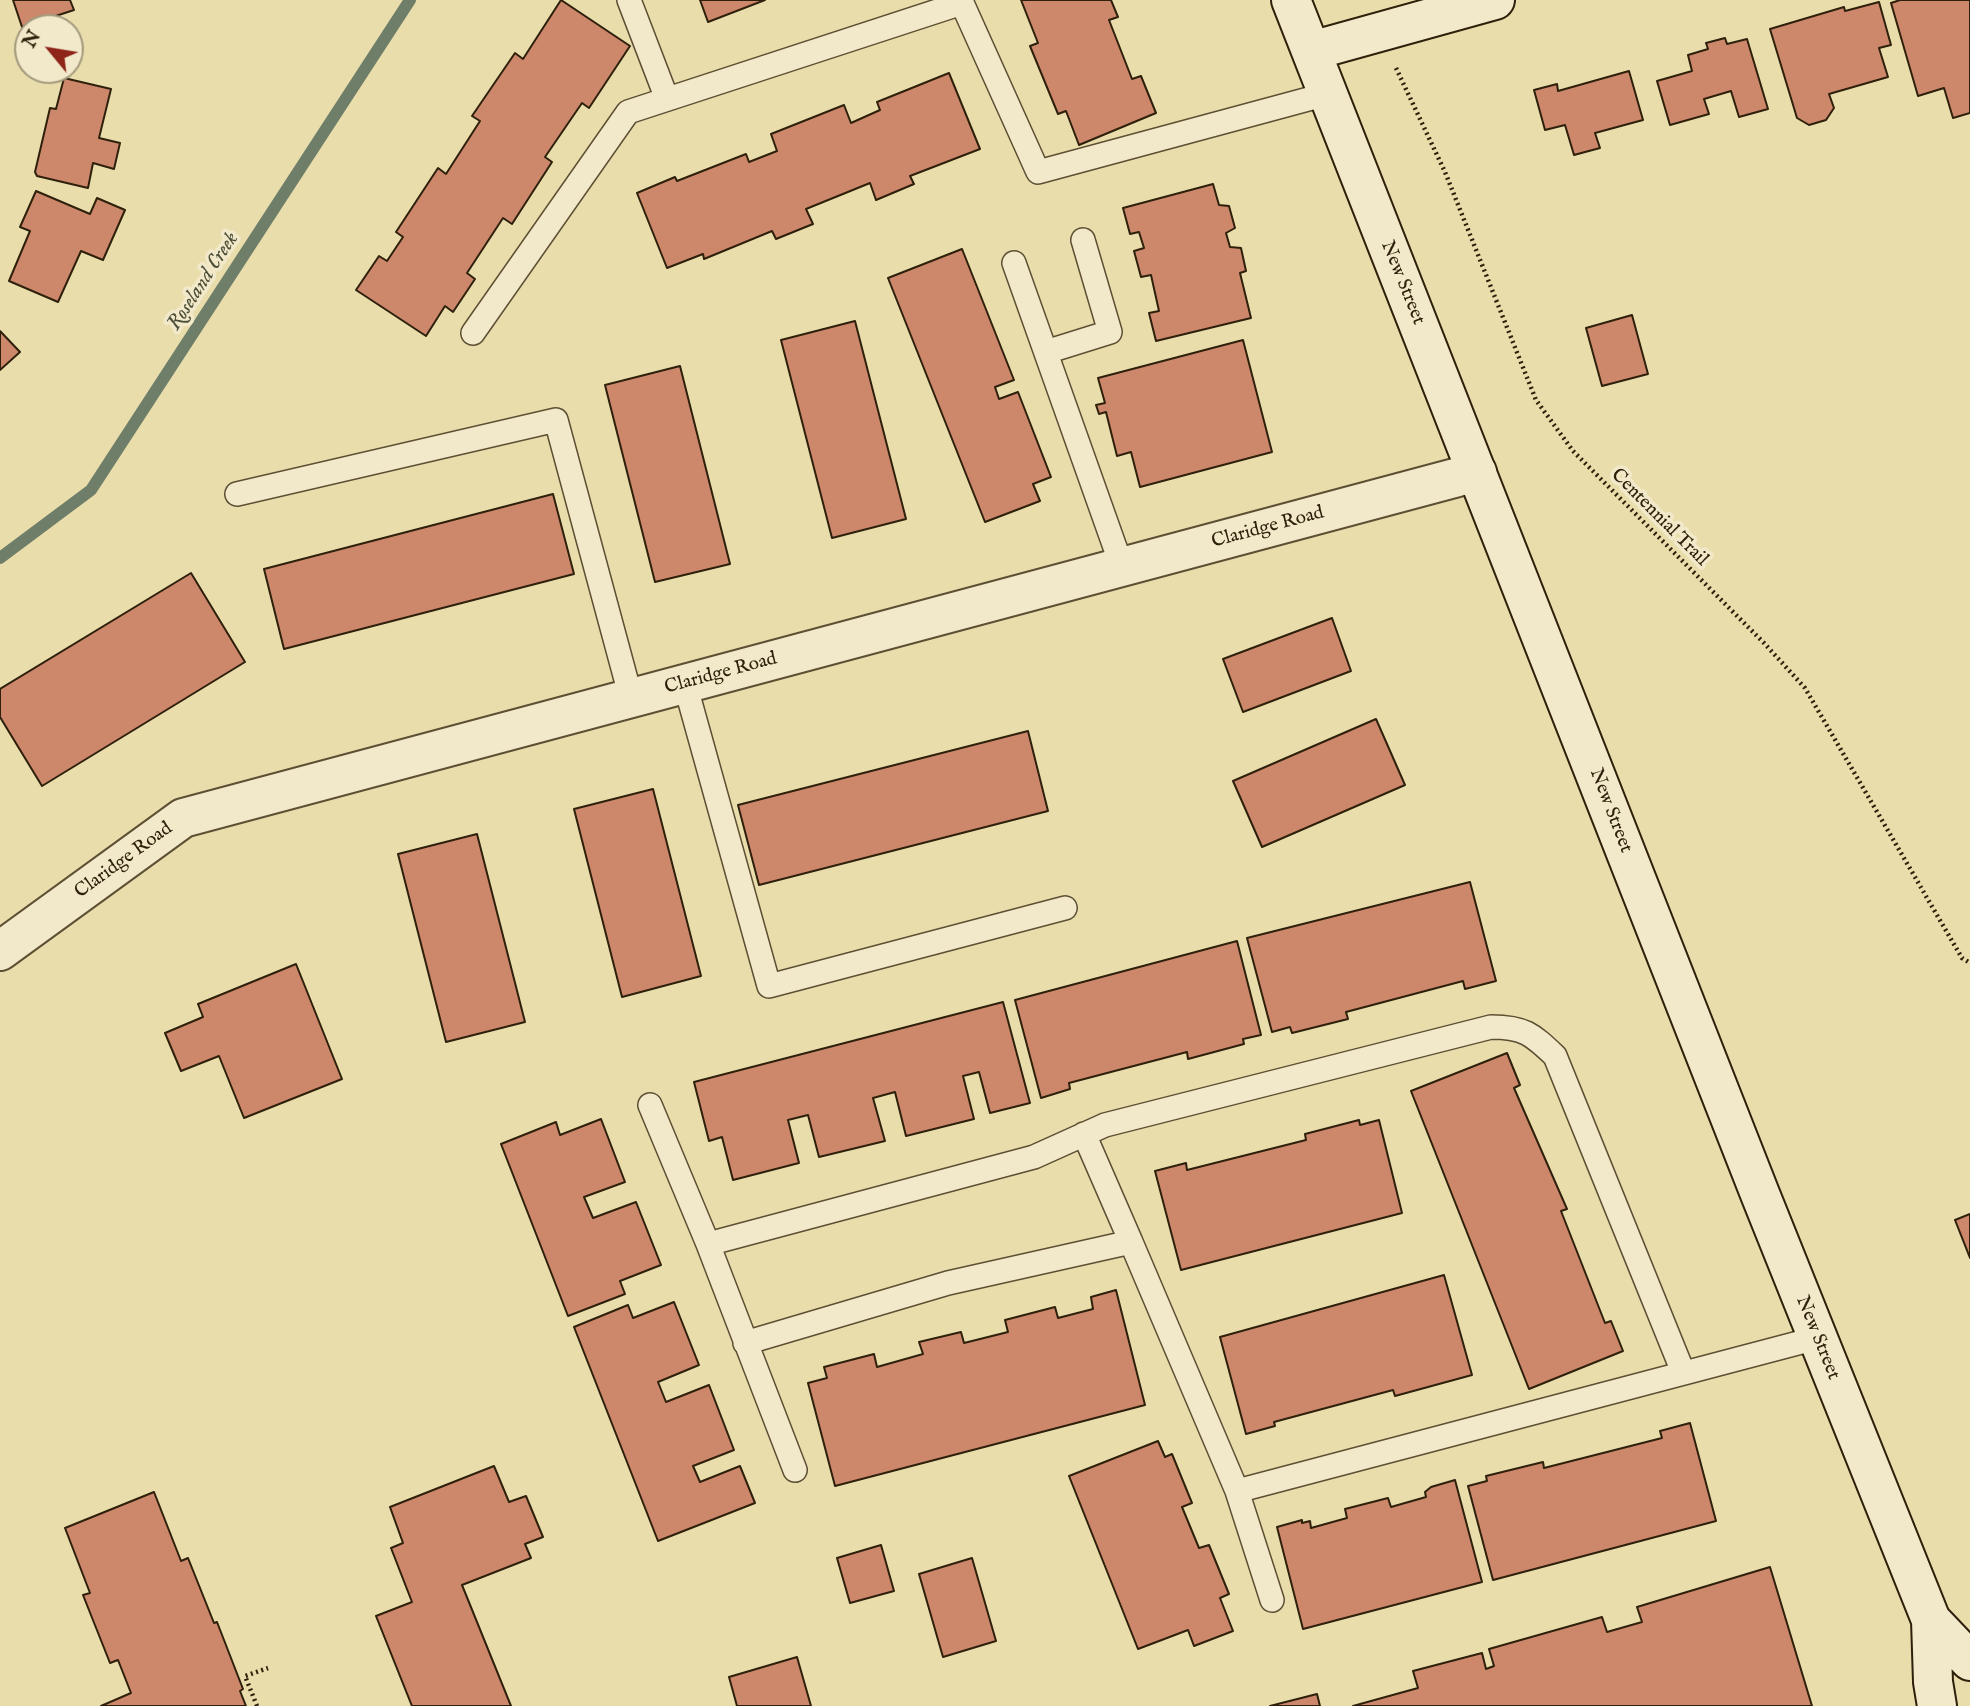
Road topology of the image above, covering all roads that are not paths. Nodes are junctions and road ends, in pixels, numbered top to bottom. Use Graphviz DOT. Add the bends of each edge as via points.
graph roads {
  1 [pos="629,0"];
  2 [pos="1291,0"];
  3 [pos="1496,0"];
  4 [pos="1311,51"];
  5 [pos="1327,94"];
  6 [pos="667,99"];
  7 [pos="1083,240"];
  8 [pos="1014,263"];
  9 [pos="473,333"];
  10 [pos="1045,352"];
  11 [pos="1477,472"];
  12 [pos="237,494"];
  13 [pos="1122,567"];
  14 [pos="685,684"];
  15 [pos="631,698"];
  16 [pos="1065,908"];
  17 [pos="0,951"];
  18 [pos="650,1105"];
  19 [pos="1084,1134"];
  20 [pos="1130,1242"];
  21 [pos="708,1244"];
  22 [pos="1817,1338"];
  23 [pos="745,1343"];
  24 [pos="1683,1372"];
  25 [pos="795,1471"];
  26 [pos="1237,1491"];
  27 [pos="1272,1600"];
  28 [pos="1931,1620"];
  29 [pos="1970,1661"];
  30 [pos="1937,1706"];
  1 -- 6 [label="lane"];
  2 -- 4 [label="main road, New Street"];
  3 -- 4 [label="main road"];
  4 -- 5 [label="main road, New Street"];
  5 -- 6 [label="lane" via="1038,172 962,3"];
  5 -- 11 [label="main road, New Street"];
  6 -- 9 [label="lane" via="628,112"];
  7 -- 10 [label="lane" via="1110,332"];
  8 -- 10 [label="lane"];
  10 -- 13 [label="lane"];
  11 -- 13 [label="main road, Claridge Road"];
  11 -- 22 [label="main road, New Street"];
  12 -- 15 [label="lane" via="556,420"];
  13 -- 14 [label="main road, Claridge Road"];
  14 -- 15 [label="main road, Claridge Road"];
  14 -- 16 [label="lane" via="769,986"];
  15 -- 17 [label="main road, Claridge Road" via="183,818"];
  18 -- 21 [label="lane"];
  19 -- 20 [label="lane"];
  19 -- 21 [label="lane" via="1034,1157"];
  19 -- 24 [label="lane" via="1491,1027 1515,1027 1555,1056"];
  20 -- 23 [label="lane" via="948,1283"];
  20 -- 26 [label="lane"];
  21 -- 23 [label="lane"];
  22 -- 24 [label="lane"];
  22 -- 28 [label="main road, New Street"];
  23 -- 25 [label="lane"];
  24 -- 26 [label="lane"];
  26 -- 27 [label="lane"];
  28 -- 29 [label="main road, New Street"];
  28 -- 30 [label="main road, New Street"];
}
